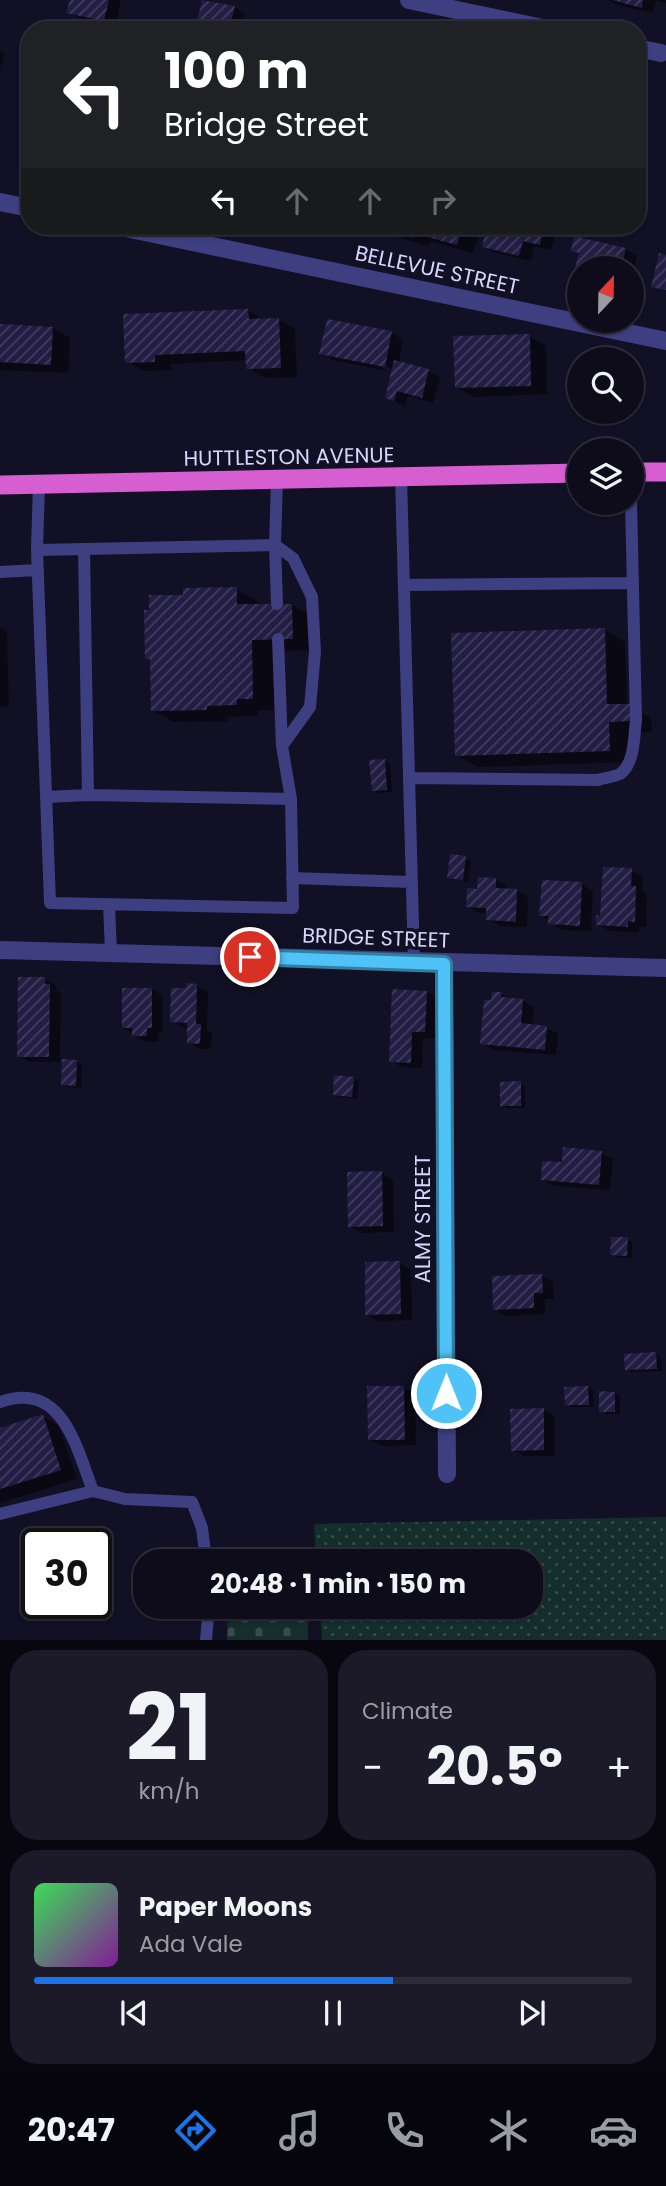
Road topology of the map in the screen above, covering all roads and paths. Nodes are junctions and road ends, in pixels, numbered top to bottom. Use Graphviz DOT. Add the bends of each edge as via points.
graph roads {
  1 [pos="409,0"];
  2 [pos="509,21"];
  3 [pos="646,50"];
  4 [pos="664,53"];
  5 [pos="0,202"];
  6 [pos="21,206"];
  7 [pos="159,235"];
  8 [pos="666,341"];
  9 [pos="644,472"];
  10 [pos="666,472"];
  11 [pos="567,473"];
  12 [pos="401,477"];
  13 [pos="277,480"];
  14 [pos="39,484"];
  15 [pos="0,485"];
  16 [pos="631,515"];
  17 [pos="275,545"];
  18 [pos="37,550"];
  19 [pos="84,550"];
  20 [pos="38,570"];
  21 [pos="0,572"];
  22 [pos="633,583"];
  23 [pos="404,585"];
  24 [pos="277,604"];
  25 [pos="278,639"];
  26 [pos="282,746"];
  27 [pos="409,778"];
  28 [pos="88,795"];
  29 [pos="46,797"];
  30 [pos="291,799"];
  31 [pos="292,878"];
  32 [pos="410,882"];
  33 [pos="109,904"];
  34 [pos="0,950"];
  35 [pos="111,953"];
  36 [pos="414,962"];
  37 [pos="444,964"];
  38 [pos="666,968"];
  39 [pos="0,1402"];
  40 [pos="447,1474"];
  41 [pos="93,1491"];
  42 [pos="0,1514"];
  43 [pos="205,1549"];
  44 [pos="208,1619"];
  45 [pos="206,1640"];
  1 -- 2 [label="street"];
  3 -- 4 [label="street"];
  5 -- 6 [label="street"];
  7 -- 8 [label="street, BELLEVUE STREET"];
  9 -- 10 [label="highway"];
  11 -- 12 [label="highway, HUTTLESTON AVENUE"];
  12 -- 13 [label="highway, HUTTLESTON AVENUE"];
  12 -- 23 [label="lane"];
  13 -- 14 [label="highway, HUTTLESTON AVENUE"];
  13 -- 17 [label="lane"];
  14 -- 15 [label="highway, HUTTLESTON AVENUE"];
  14 -- 18 [label="lane"];
  16 -- 22 [label="lane"];
  17 -- 19 [label="lane"];
  17 -- 24 [label="lane"];
  17 -- 26 [label="lane" via="293,558 312,597 315,652 310,707"];
  18 -- 19 [label="lane"];
  18 -- 20 [label="lane"];
  19 -- 28 [label="lane"];
  20 -- 21 [label="lane"];
  20 -- 29 [label="lane"];
  22 -- 23 [label="lane"];
  22 -- 27 [label="lane" via="636,719 633,748 621,773 598,780"];
  23 -- 27 [label="lane"];
  25 -- 26 [label="lane"];
  26 -- 30 [label="lane"];
  27 -- 32 [label="lane"];
  28 -- 29 [label="lane"];
  28 -- 30 [label="lane"];
  29 -- 33 [label="lane" via="50,903"];
  30 -- 31 [label="lane"];
  31 -- 32 [label="lane"];
  31 -- 33 [label="lane" via="293,908"];
  32 -- 36 [label="lane"];
  33 -- 35 [label="lane"];
  34 -- 35 [label="street, BRIDGE STREET"];
  35 -- 36 [label="street, BRIDGE STREET"];
  36 -- 37 [label="street, BRIDGE STREET"];
  37 -- 38 [label="street, BRIDGE STREET"];
  37 -- 40 [label="street, ALMY STREET"];
  39 -- 41 [label="lane" via="17,1396 41,1399 68,1425"];
  41 -- 42 [label="lane"];
  41 -- 43 [label="lane" via="125,1499 192,1502"];
  44 -- 45 [label="lane"];
}
